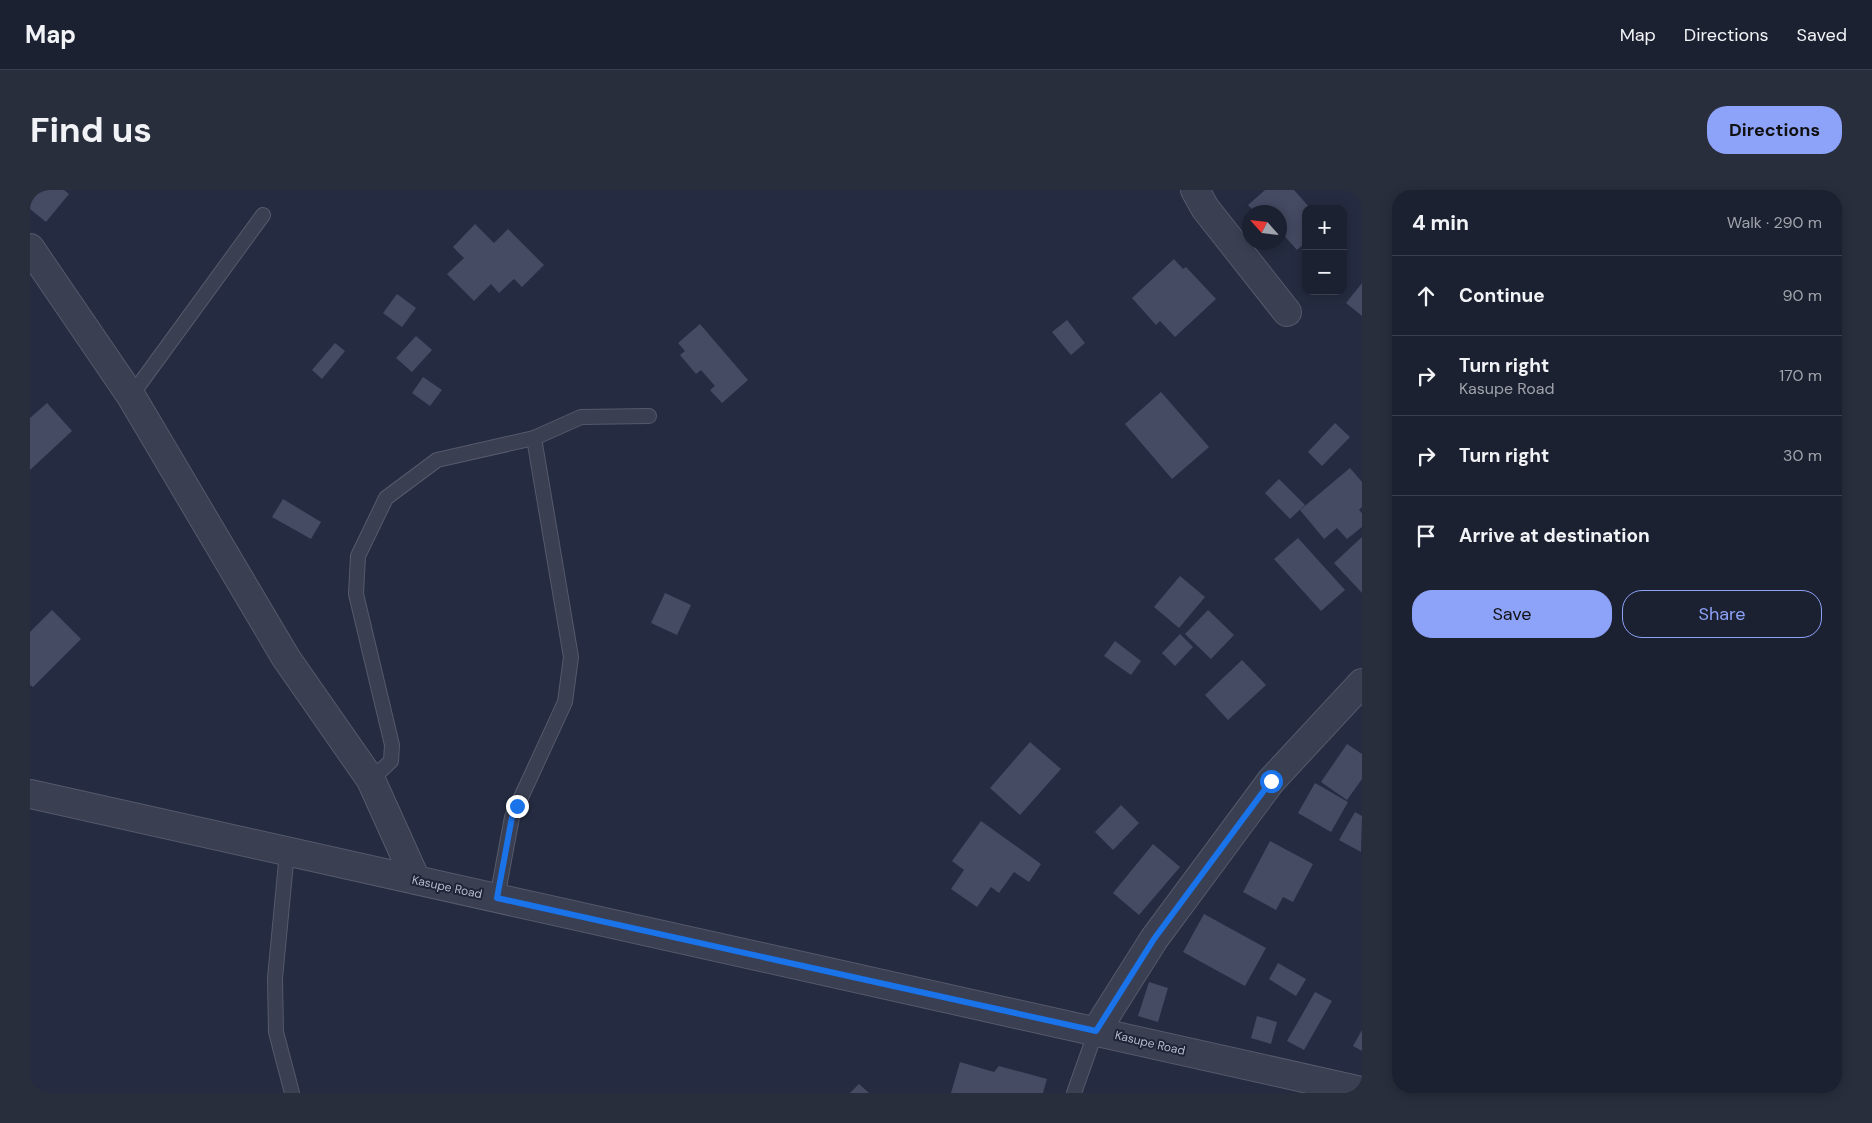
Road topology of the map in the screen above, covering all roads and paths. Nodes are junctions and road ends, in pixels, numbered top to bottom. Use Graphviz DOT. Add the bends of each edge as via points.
graph roads {
  1 [pos="1195,190"];
  2 [pos="263,215"];
  3 [pos="30,248"];
  4 [pos="1287,312"];
  5 [pos="131,396"];
  6 [pos="649,416"];
  7 [pos="534,438"];
  8 [pos="1362,683"];
  9 [pos="371,780"];
  10 [pos="30,794"];
  11 [pos="287,852"];
  12 [pos="416,880"];
  13 [pos="497,898"];
  14 [pos="1096,1031"];
  15 [pos="1362,1090"];
  16 [pos="292,1093"];
  17 [pos="1074,1093"];
  1 -- 4 [label="street" via="1205,208"];
  2 -- 5 [label="lane"];
  3 -- 5 [label="street"];
  5 -- 9 [label="street" via="286,658"];
  6 -- 7 [label="lane" via="581,417"];
  7 -- 9 [label="lane" via="437,460 386,498 358,556 356,594 392,745 390,761"];
  7 -- 13 [label="lane" via="571,657 565,702 512,817"];
  8 -- 14 [label="street" via="1271,781 1154,939"];
  9 -- 12 [label="street"];
  10 -- 11 [label="street, Kasupe Road"];
  11 -- 12 [label="street, Kasupe Road"];
  11 -- 16 [label="lane" via="275,978 276,1032"];
  12 -- 13 [label="street, Kasupe Road"];
  13 -- 14 [label="street, Kasupe Road"];
  14 -- 15 [label="street, Kasupe Road"];
  14 -- 17 [label="lane"];
}
